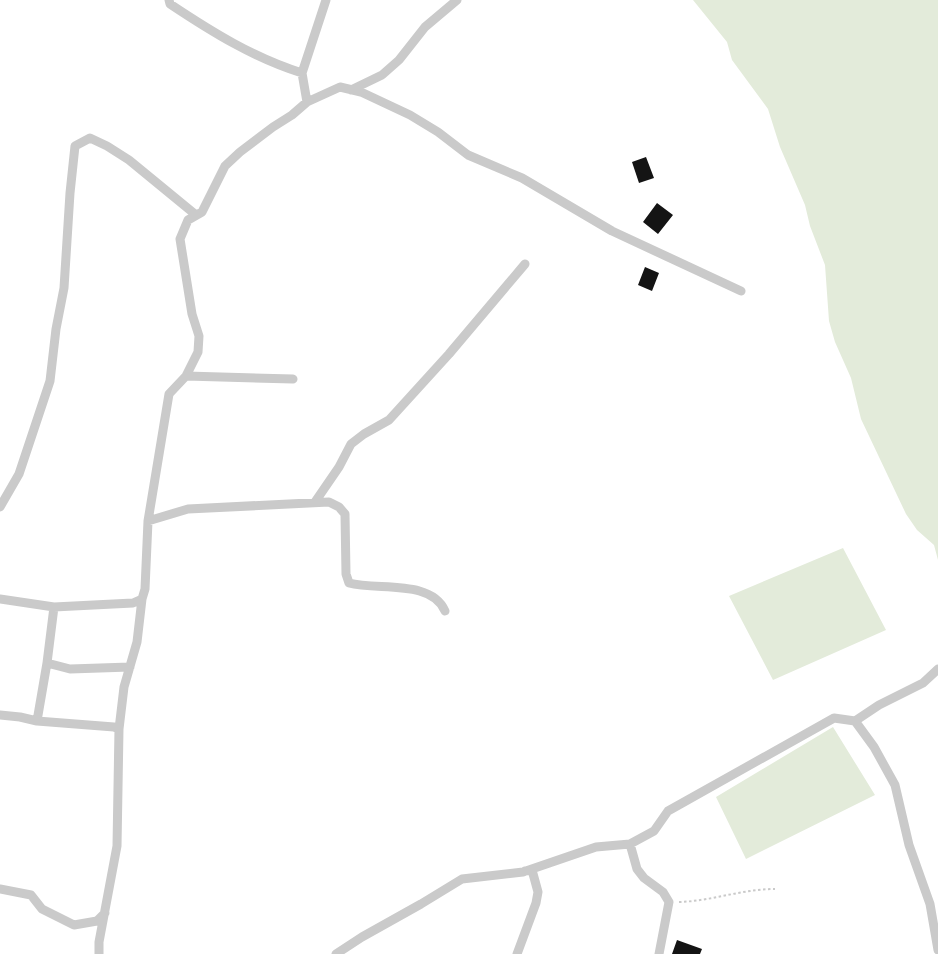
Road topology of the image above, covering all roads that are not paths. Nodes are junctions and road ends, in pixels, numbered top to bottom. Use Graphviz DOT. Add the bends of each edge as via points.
graph roads {
  1 [pos="169,0"];
  2 [pos="326,0"];
  3 [pos="457,0"];
  4 [pos="302,73"];
  5 [pos="352,90"];
  6 [pos="307,102"];
  7 [pos="196,215"];
  8 [pos="525,264"];
  9 [pos="741,291"];
  10 [pos="186,376"];
  11 [pos="293,379"];
  12 [pos="314,502"];
  13 [pos="0,507"];
  14 [pos="148,521"];
  15 [pos="0,599"];
  16 [pos="142,599"];
  17 [pos="54,607"];
  18 [pos="445,611"];
  19 [pos="47,663"];
  20 [pos="130,666"];
  21 [pos="938,670"];
  22 [pos="0,716"];
  23 [pos="37,721"];
  24 [pos="855,721"];
  25 [pos="119,729"];
  26 [pos="630,844"];
  27 [pos="523,872"];
  28 [pos="0,889"];
  29 [pos="105,913"];
  30 [pos="938,950"];
  31 [pos="99,954"];
  32 [pos="336,954"];
  33 [pos="517,954"];
  34 [pos="659,954"];
  1 -- 4 [label="street" via="177,9 254,55"];
  2 -- 4 [label="street"];
  3 -- 5 [label="street" via="426,27 382,75"];
  4 -- 6 [label="street"];
  5 -- 6 [label="street" via="340,87"];
  5 -- 9 [label="street" via="410,115 468,155 522,178 612,231"];
  6 -- 7 [label="street" via="225,166 202,212"];
  7 -- 10 [label="street" via="188,220 180,239 198,336 198,352"];
  7 -- 13 [label="street" via="107,146 90,138 75,146 64,288 50,381 19,474"];
  8 -- 12 [label="street" via="389,420 351,444"];
  10 -- 11 [label="street"];
  10 -- 14 [label="street" via="169,394"];
  12 -- 14 [label="street" via="188,509"];
  12 -- 18 [label="street" via="329,502 345,514 349,583 430,594"];
  14 -- 16 [label="street"];
  15 -- 17 [label="street"];
  16 -- 17 [label="street" via="133,603"];
  16 -- 20 [label="street" via="137,642"];
  17 -- 19 [label="street"];
  19 -- 20 [label="street" via="70,669"];
  19 -- 23 [label="street"];
  20 -- 25 [label="street"];
  21 -- 24 [label="street" via="923,683"];
  22 -- 23 [label="street"];
  23 -- 25 [label="street"];
  24 -- 26 [label="street" via="834,718 668,811 654,831"];
  24 -- 30 [label="street" via="895,785 909,846 930,904"];
  25 -- 29 [label="street" via="117,846"];
  26 -- 27 [label="street" via="596,846"];
  26 -- 34 [label="street" via="636,869 663,892 669,902"];
  27 -- 32 [label="street" via="462,879"];
  27 -- 33 [label="street" via="532,870 538,892"];
  28 -- 29 [label="street" via="31,895 42,910 74,925 97,921"];
  29 -- 31 [label="street"];
}
